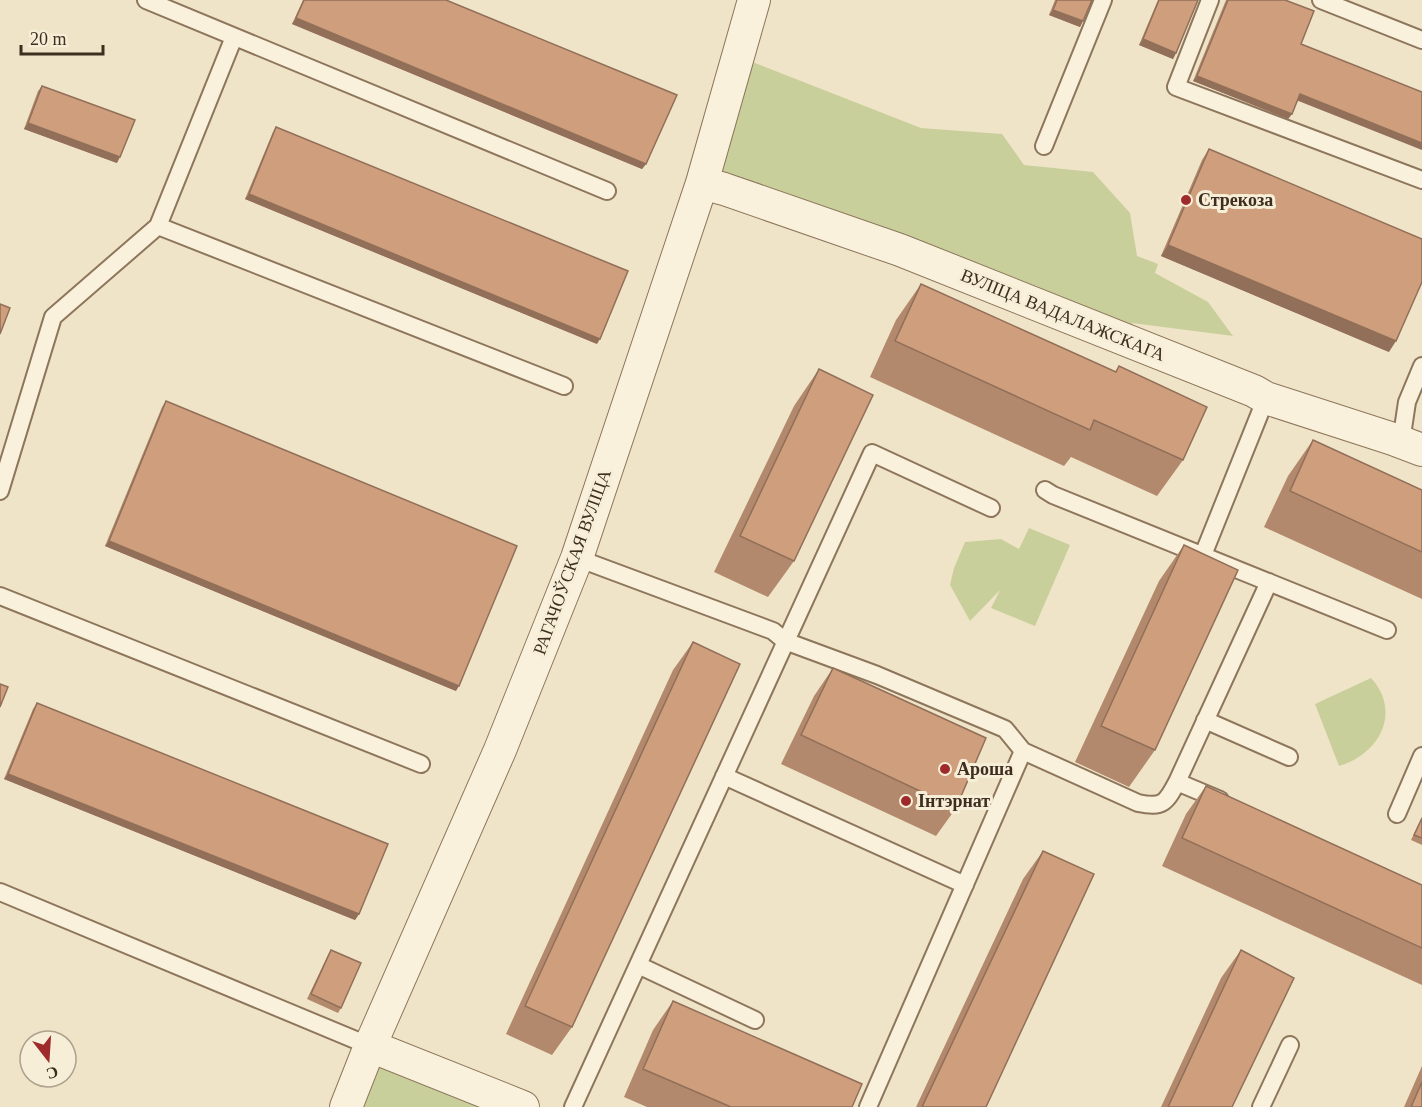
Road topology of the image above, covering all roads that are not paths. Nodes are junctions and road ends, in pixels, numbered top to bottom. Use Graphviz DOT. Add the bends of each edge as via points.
graph roads {
  1 [pos="146,0"];
  2 [pos="754,0"];
  3 [pos="1103,0"];
  4 [pos="1210,0"];
  5 [pos="1321,0"];
  6 [pos="234,37"];
  7 [pos="1422,40"];
  8 [pos="1044,146"];
  9 [pos="1422,180"];
  10 [pos="702,183"];
  11 [pos="608,191"];
  12 [pos="158,225"];
  13 [pos="1422,366"];
  14 [pos="564,386"];
  15 [pos="1266,398"];
  16 [pos="1411,446"];
  17 [pos="1045,490"];
  18 [pos="0,491"];
  19 [pos="991,508"];
  20 [pos="1203,555"];
  21 [pos="577,558"];
  22 [pos="1269,582"];
  23 [pos="0,596"];
  24 [pos="1387,630"];
  25 [pos="785,641"];
  26 [pos="1205,720"];
  27 [pos="1023,751"];
  28 [pos="1422,756"];
  29 [pos="1289,757"];
  30 [pos="421,764"];
  31 [pos="724,776"];
  32 [pos="1177,782"];
  33 [pos="1231,805"];
  34 [pos="1396,813"];
  35 [pos="965,885"];
  36 [pos="0,892"];
  37 [pos="638,965"];
  38 [pos="755,1020"];
  39 [pos="1290,1045"];
  40 [pos="370,1046"];
  41 [pos="345,1107"];
  42 [pos="523,1107"];
  43 [pos="573,1107"];
  44 [pos="868,1107"];
  45 [pos="1261,1107"];
  1 -- 6 [label="lane"];
  2 -- 10 [label="street, РАГАЧОЎСКАЯ ВУЛІЦА"];
  3 -- 8 [label="lane"];
  4 -- 9 [label="lane" via="1176,87"];
  5 -- 7 [label="lane"];
  6 -- 11 [label="lane"];
  6 -- 12 [label="lane"];
  10 -- 15 [label="street, ВУЛІЦА ВАДАЛАЖСКАГА" via="900,250"];
  10 -- 21 [label="street, РАГАЧОЎСКАЯ ВУЛІЦА"];
  12 -- 14 [label="lane"];
  12 -- 18 [label="lane" via="53,317"];
  13 -- 16 [label="lane" via="1407,402"];
  15 -- 16 [label="street, ВУЛІЦА ВАДАЛАЖСКАГА"];
  15 -- 20 [label="lane"];
  17 -- 20 [label="lane"];
  19 -- 25 [label="lane" via="872,453"];
  20 -- 22 [label="lane"];
  21 -- 25 [label="lane" via="773,631"];
  21 -- 40 [label="street, РАГАЧОЎСКАЯ ВУЛІЦА" via="500,750"];
  22 -- 24 [label="lane"];
  22 -- 26 [label="lane"];
  23 -- 30 [label="lane"];
  25 -- 27 [label="lane" via="1005,729"];
  25 -- 31 [label="lane"];
  26 -- 29 [label="lane"];
  26 -- 32 [label="lane"];
  27 -- 32 [label="lane" via="1152,806 1169,797"];
  27 -- 35 [label="lane"];
  28 -- 34 [label="lane"];
  31 -- 35 [label="lane"];
  31 -- 37 [label="lane"];
  32 -- 33 [label="lane"];
  35 -- 44 [label="lane"];
  36 -- 40 [label="lane"];
  37 -- 38 [label="lane"];
  37 -- 43 [label="lane"];
  39 -- 45 [label="lane"];
  40 -- 41 [label="street, РАГАЧОЎСКАЯ ВУЛІЦА"];
  40 -- 42 [label="street"];
}
